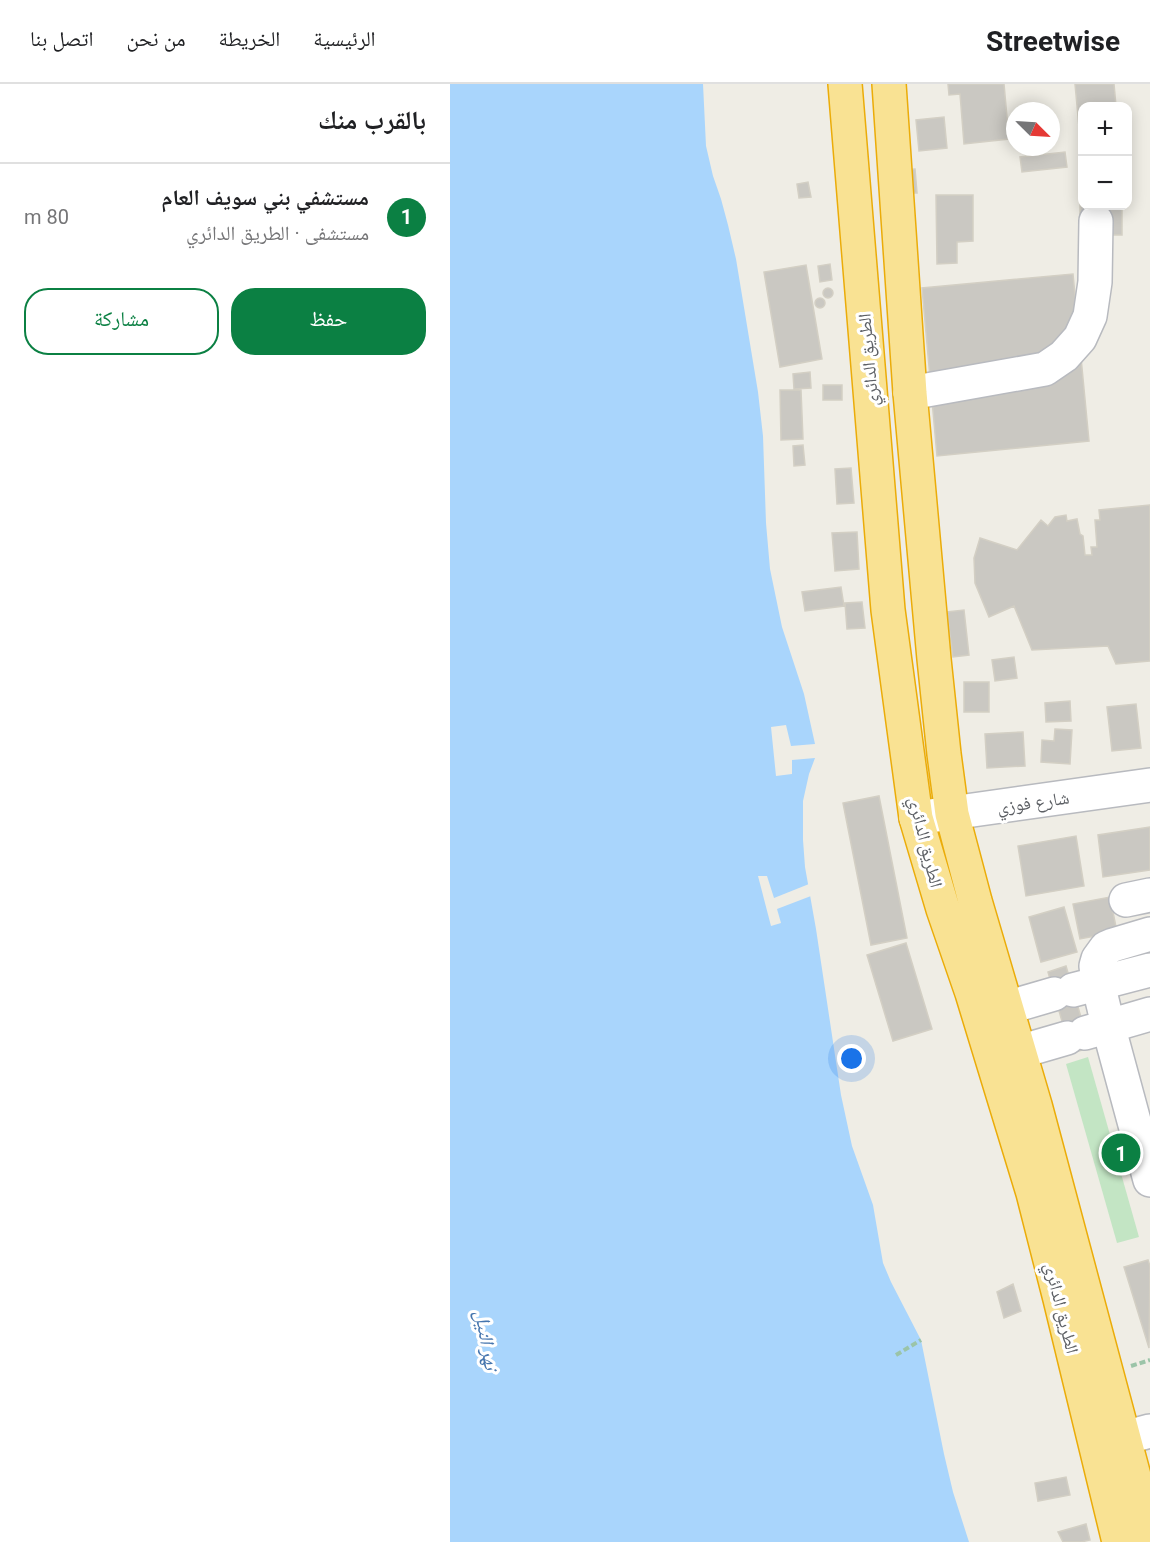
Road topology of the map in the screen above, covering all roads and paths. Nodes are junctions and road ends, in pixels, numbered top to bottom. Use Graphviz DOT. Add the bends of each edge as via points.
graph roads {
  1 [pos="845,84"];
  2 [pos="889,84"];
  3 [pos="1096,221"];
  4 [pos="910,393"];
  5 [pos="929,606"];
  6 [pos="888,610"];
  7 [pos="1150,785"];
  8 [pos="952,814"];
  9 [pos="916,818"];
  10 [pos="1150,934"];
  11 [pos="1150,970"];
  12 [pos="1075,989"];
  13 [pos="1006,1008"];
  14 [pos="1150,1014"];
  15 [pos="1087,1032"];
  16 [pos="1019,1052"];
  17 [pos="1150,1180"];
  18 [pos="921,1340"];
  19 [pos="896,1355"];
  20 [pos="1137,1434"];
  21 [pos="1150,1536"];
  22 [pos="1119,1542"];
  1 -- 6 [label="highway, الطريق الدائري"];
  2 -- 4 [label="highway, الطريق الدائري"];
  3 -- 4 [label="street" via="1090,316 1080,338 1064,356 1045,369"];
  4 -- 5 [label="highway, الطريق الدائري"];
  5 -- 6 [label="highway"];
  5 -- 8 [label="highway, الطريق الدائري"];
  6 -- 9 [label="highway, الطريق الدائري"];
  7 -- 8 [label="street, شارع فوزي"];
  8 -- 9 [label="street, شارع فوزي"];
  8 -- 13 [label="highway, الطريق الدائري"];
  9 -- 22 [label="highway, الطريق الدائري" via="1033,1193"];
  10 -- 12 [label="street" via="1106,948"];
  11 -- 12 [label="street"];
  12 -- 13 [label="street"];
  12 -- 15 [label="street"];
  13 -- 16 [label="highway, الطريق الدائري"];
  14 -- 15 [label="street"];
  15 -- 16 [label="street"];
  15 -- 17 [label="street"];
  16 -- 20 [label="highway, الطريق الدائري"];
  18 -- 19 [label="path"];
  20 -- 21 [label="highway, الطريق الدائري"];
}
